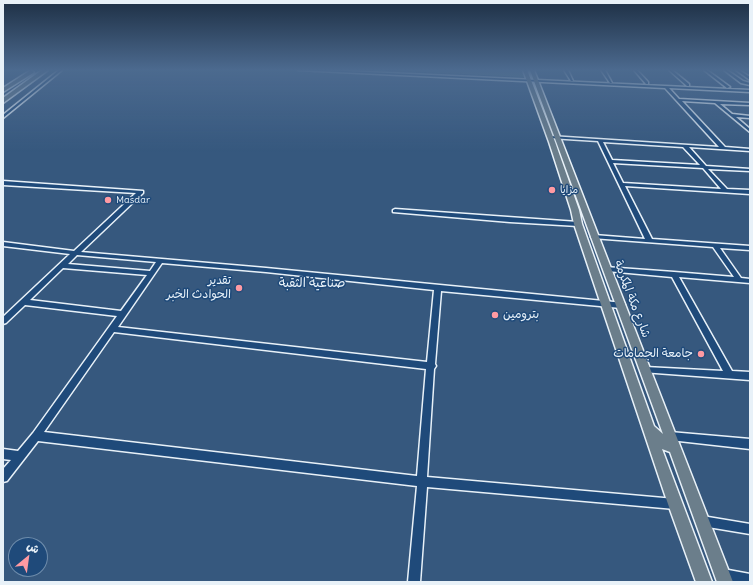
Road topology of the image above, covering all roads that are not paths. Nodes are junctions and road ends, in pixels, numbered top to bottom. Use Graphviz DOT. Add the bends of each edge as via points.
graph roads {
  1 [pos="27,97"];
  2 [pos="540,97"];
  3 [pos="675,97"];
  4 [pos="677,100"];
  5 [pos="716,102"];
  6 [pos="750,104"];
  7 [pos="732,115"];
  8 [pos="3,116"];
  9 [pos="750,116"];
  10 [pos="749,130"];
  11 [pos="555,136"];
  12 [pos="600,141"];
  13 [pos="685,146"];
  14 [pos="722,146"];
  15 [pos="750,146"];
  16 [pos="750,150"];
  17 [pos="610,161"];
  18 [pos="704,167"];
  19 [pos="750,170"];
  20 [pos="3,183"];
  21 [pos="622,184"];
  22 [pos="725,190"];
  23 [pos="750,192"];
  24 [pos="395,211"];
  25 [pos="578,224"];
  26 [pos="594,236"];
  27 [pos="649,240"];
  28 [pos="3,244"];
  29 [pos="715,245"];
  30 [pos="750,248"];
  31 [pos="75,253"];
  32 [pos="162,260"];
  33 [pos="61,266"];
  34 [pos="607,269"];
  35 [pos="152,273"];
  36 [pos="674,274"];
  37 [pos="739,280"];
  38 [pos="750,281"];
  39 [pos="438,288"];
  40 [pos="23,302"];
  41 [pos="606,304"];
  42 [pos="621,305"];
  43 [pos="123,314"];
  44 [pos="3,322"];
  45 [pos="112,330"];
  46 [pos="432,366"];
  47 [pos="645,370"];
  48 [pos="729,374"];
  49 [pos="750,376"];
  50 [pos="649,426"];
  51 [pos="36,436"];
  52 [pos="672,442"];
  53 [pos="750,444"];
  54 [pos="3,454"];
  55 [pos="20,456"];
  56 [pos="3,477"];
  57 [pos="422,482"];
  58 [pos="676,504"];
  59 [pos="702,522"];
  60 [pos="750,529"];
  61 [pos="724,578"];
  62 [pos="750,580"];
  63 [pos="414,582"];
  64 [pos="704,582"];
  1 -- 8 [label="street"];
  2 -- 11 [label="main road, شارع مكة المكرمة"];
  3 -- 4 [label="street"];
  4 -- 5 [label="street"];
  4 -- 14 [label="street"];
  5 -- 6 [label="street"];
  5 -- 7 [label="street"];
  7 -- 9 [label="street"];
  7 -- 10 [label="street"];
  11 -- 12 [label="street"];
  11 -- 14 [label="street"];
  11 -- 25 [label="main road, شارع مكة المكرمة"];
  11 -- 26 [label="main road, شارع مكة المكرمة"];
  12 -- 13 [label="street"];
  12 -- 17 [label="street"];
  13 -- 14 [label="street"];
  13 -- 18 [label="street"];
  14 -- 15 [label="street"];
  14 -- 16 [label="street"];
  17 -- 18 [label="street"];
  17 -- 21 [label="street"];
  18 -- 19 [label="street"];
  18 -- 22 [label="street"];
  20 -- 31 [label="street" via="141,192"];
  21 -- 22 [label="street"];
  21 -- 27 [label="street"];
  22 -- 23 [label="street"];
  24 -- 25 [label="street"];
  25 -- 41 [label="main road, شارع مكة المكرمة"];
  26 -- 27 [label="street"];
  26 -- 34 [label="main road, شارع مكة المكرمة"];
  27 -- 29 [label="street"];
  28 -- 31 [label="street"];
  29 -- 30 [label="street"];
  29 -- 37 [label="street"];
  31 -- 32 [label="street"];
  31 -- 33 [label="street"];
  32 -- 35 [label="street"];
  32 -- 39 [label="street"];
  33 -- 35 [label="street"];
  33 -- 40 [label="street"];
  34 -- 36 [label="street"];
  34 -- 42 [label="main road, شارع مكة المكرمة"];
  35 -- 43 [label="street"];
  36 -- 37 [label="street"];
  36 -- 48 [label="street"];
  37 -- 38 [label="street"];
  39 -- 41 [label="street"];
  39 -- 46 [label="street"];
  40 -- 43 [label="street"];
  40 -- 44 [label="street"];
  41 -- 42 [label="street"];
  41 -- 50 [label="main road, شارع مكة المكرمة"];
  42 -- 47 [label="main road, شارع مكة المكرمة"];
  43 -- 45 [label="street"];
  45 -- 46 [label="street"];
  45 -- 51 [label="street"];
  46 -- 57 [label="street"];
  47 -- 48 [label="street"];
  47 -- 52 [label="main road, شارع مكة المكرمة"];
  48 -- 49 [label="street"];
  50 -- 52 [label="main road" via="666,445"];
  50 -- 58 [label="main road, شارع مكة المكرمة"];
  51 -- 55 [label="street"];
  51 -- 57 [label="street"];
  52 -- 53 [label="street"];
  52 -- 59 [label="main road, شارع مكة المكرمة"];
  54 -- 55 [label="street"];
  55 -- 56 [label="street"];
  57 -- 58 [label="street"];
  57 -- 63 [label="street"];
  58 -- 64 [label="main road, شارع مكة المكرمة"];
  59 -- 60 [label="street"];
  59 -- 61 [label="main road, شارع مكة المكرمة"];
  61 -- 62 [label="street"];
}
